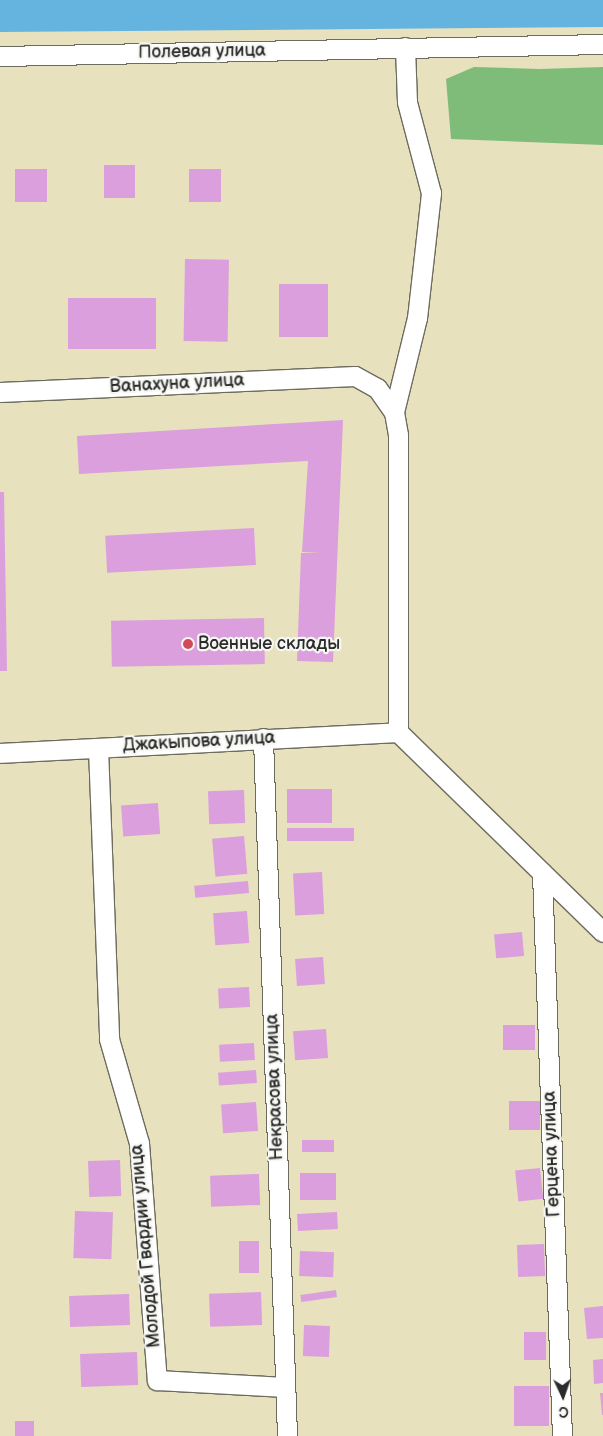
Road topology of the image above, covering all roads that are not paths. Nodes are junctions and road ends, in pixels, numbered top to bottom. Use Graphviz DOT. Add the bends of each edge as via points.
graph roads {
  1 [pos="603,44"];
  2 [pos="404,47"];
  3 [pos="0,56"];
  4 [pos="0,392"];
  5 [pos="394,412"];
  6 [pos="398,732"];
  7 [pos="263,738"];
  8 [pos="98,748"];
  9 [pos="0,753"];
  10 [pos="542,873"];
  11 [pos="603,932"];
  12 [pos="285,1387"];
  13 [pos="287,1436"];
  14 [pos="562,1436"];
  1 -- 2 [label="street, Полевая улица"];
  2 -- 3 [label="street, Полевая улица"];
  2 -- 5 [label="street" via="407,102 431,194 417,318"];
  4 -- 5 [label="street, Ванахуна улица" via="355,376 378,388"];
  5 -- 6 [label="street" via="398,435"];
  6 -- 7 [label="street, Джакыпова улица"];
  6 -- 10 [label="street"];
  7 -- 8 [label="street, Джакыпова улица"];
  7 -- 12 [label="street, Некрасова улица"];
  8 -- 9 [label="street, Джакыпова улица"];
  8 -- 12 [label="street, Молодой Гвардии улица" via="109,1039 139,1143 157,1380"];
  10 -- 11 [label="street"];
  10 -- 14 [label="street, Герцена улица"];
  12 -- 13 [label="street, Некрасова улица"];
}
